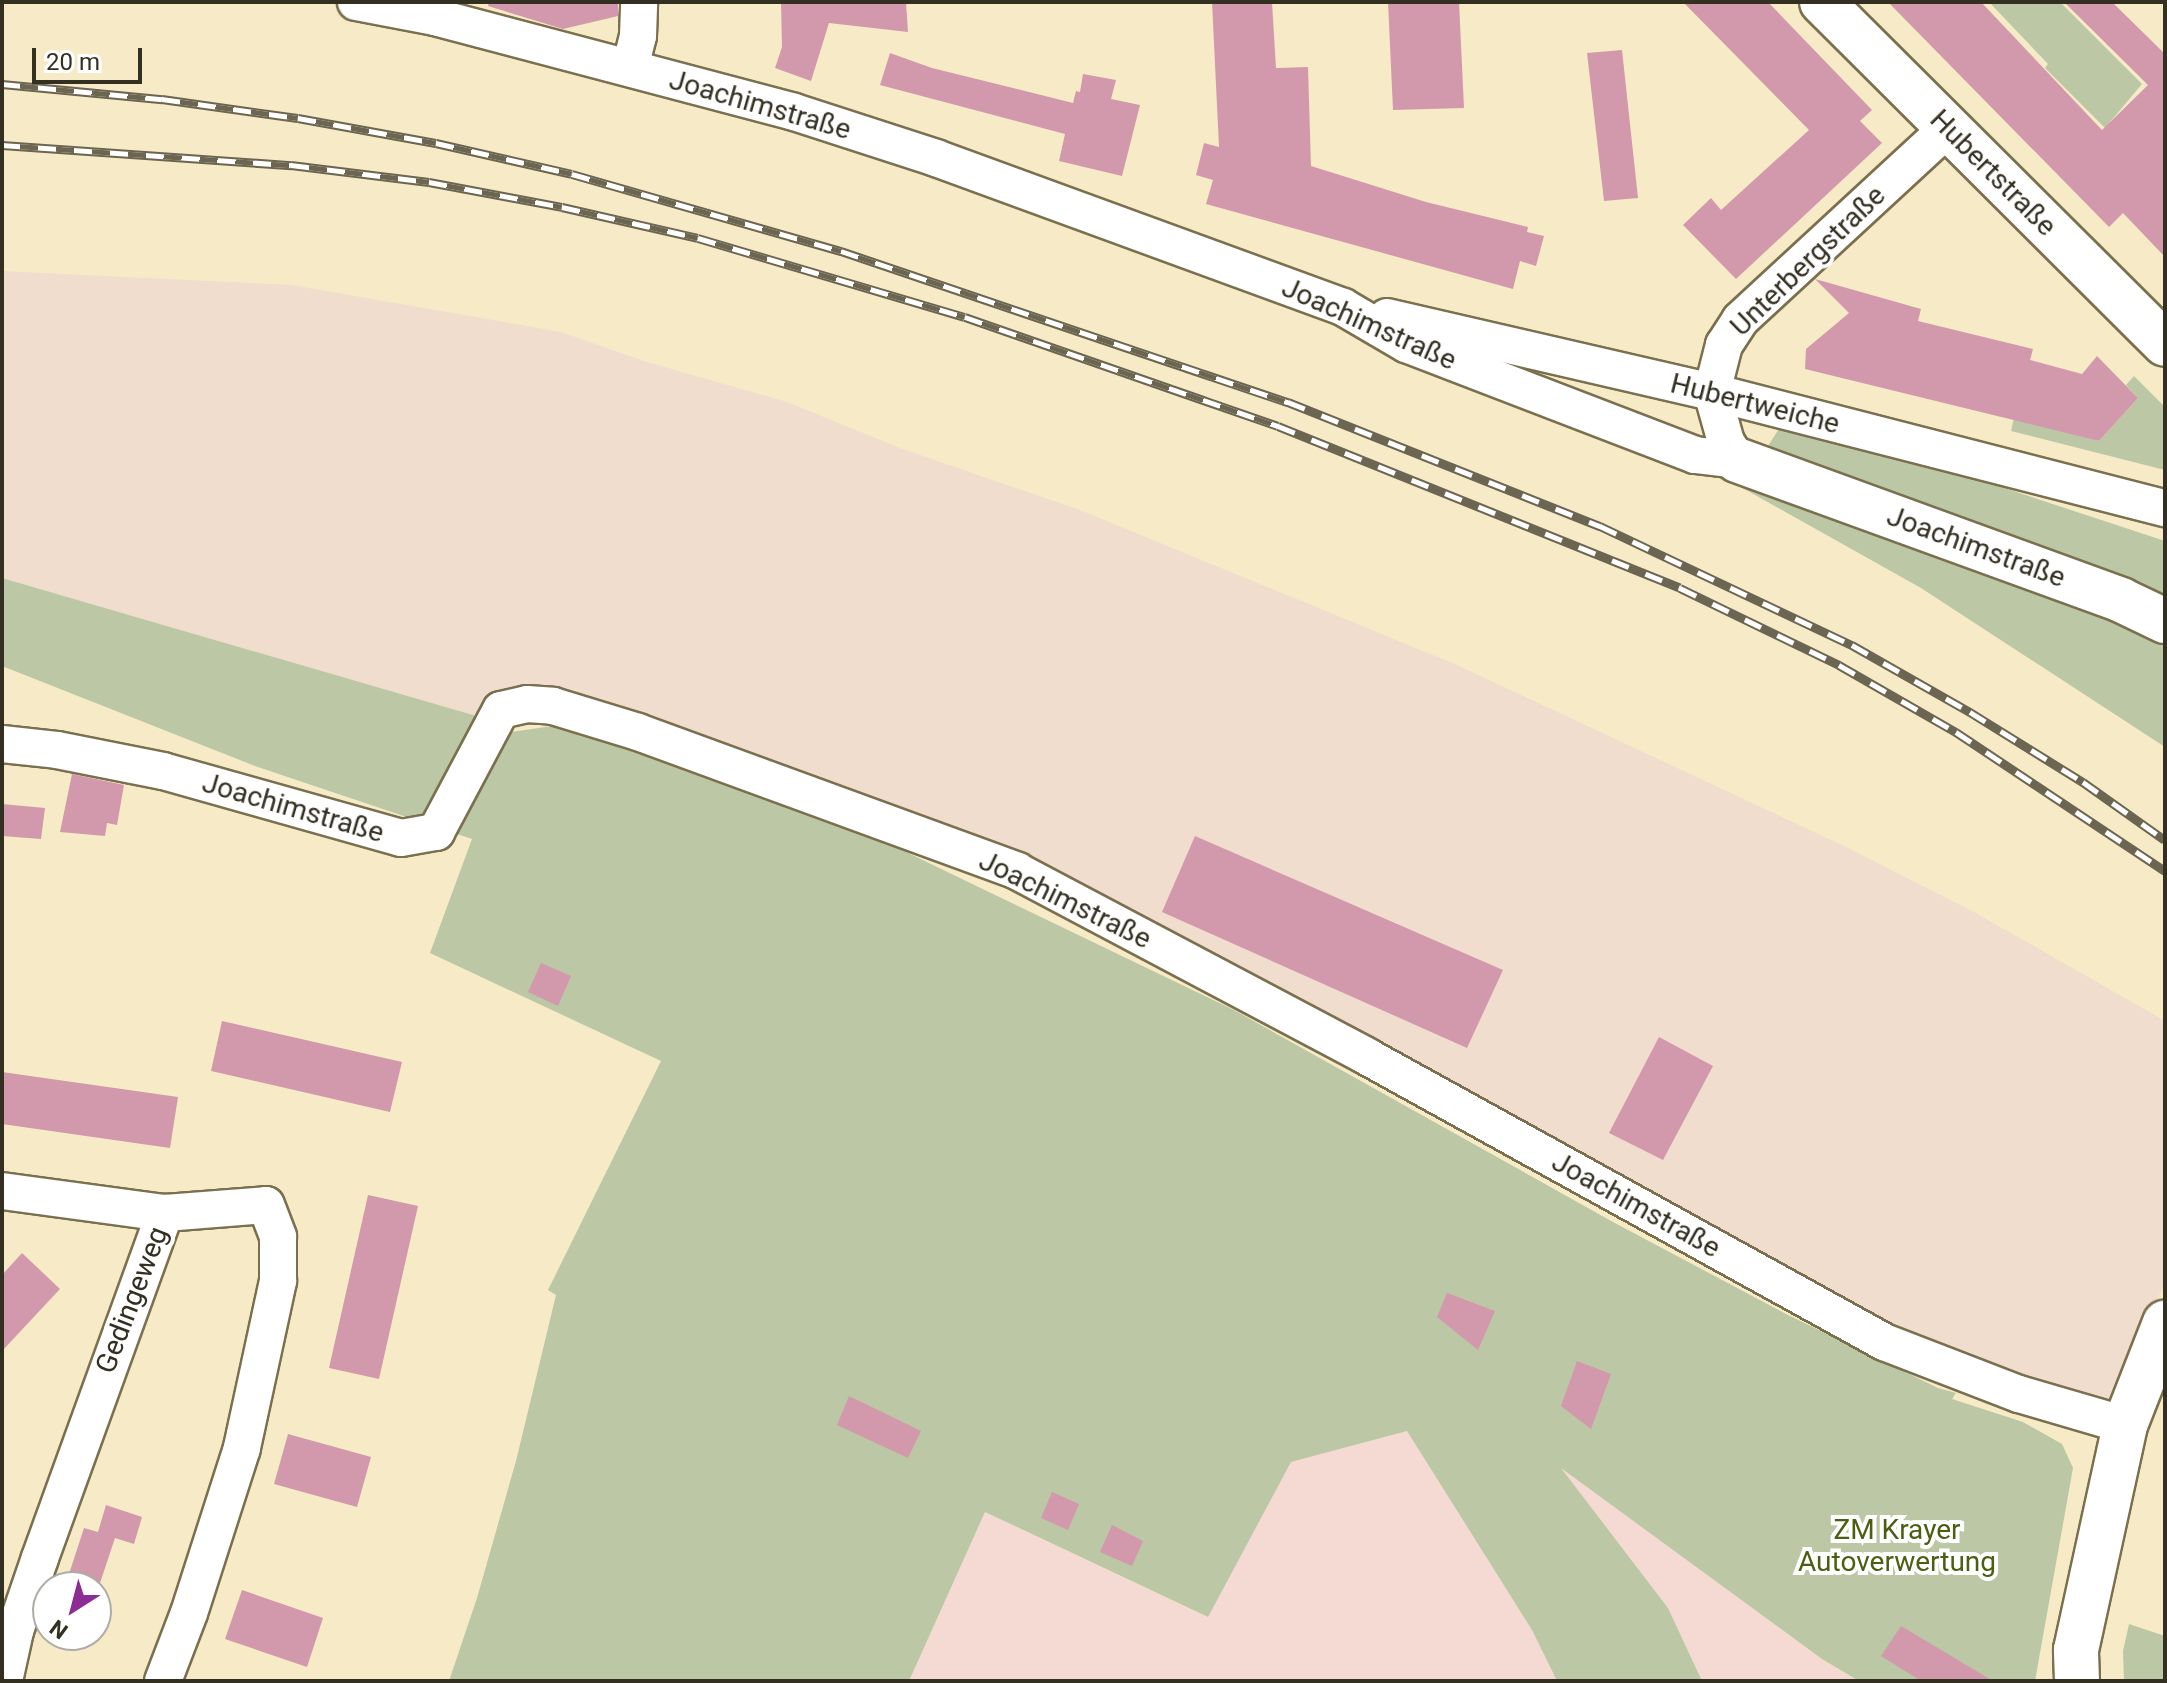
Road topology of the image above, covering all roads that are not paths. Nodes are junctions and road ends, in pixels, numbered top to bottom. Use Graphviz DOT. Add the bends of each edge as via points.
graph roads {
  1 [pos="356,2"];
  2 [pos="639,2"];
  3 [pos="1822,2"];
  4 [pos="630,68"];
  5 [pos="1948,128"];
  6 [pos="1343,307"];
  7 [pos="2165,344"];
  8 [pos="1712,392"];
  9 [pos="1737,460"];
  10 [pos="2165,508"];
  11 [pos="2165,621"];
  12 [pos="2,744"];
  13 [pos="2,1191"];
  14 [pos="165,1213"];
  15 [pos="2165,1323"];
  16 [pos="2125,1425"];
  17 [pos="4,1681"];
  18 [pos="163,1681"];
  19 [pos="2077,1681"];
  1 -- 4 [label="street"];
  2 -- 4 [label="street, Joachimstraße"];
  3 -- 5 [label="street, Hubertstraße"];
  4 -- 6 [label="street, Joachimstraße" via="794,112 936,158"];
  5 -- 7 [label="street, Hubertstraße"];
  5 -- 8 [label="street, Unterbergstraße" via="1740,320 1724,345"];
  6 -- 8 [label="street, Hubertweiche"];
  6 -- 9 [label="street, Joachimstraße" via="1406,344 1695,455"];
  8 -- 9 [label="street, Unterbergstraße" via="1726,442"];
  8 -- 10 [label="street, Hubertweiche"];
  9 -- 11 [label="street, Joachimstraße" via="2121,600"];
  12 -- 16 [label="street, Joachimstraße" via="163,771 401,838 436,832 501,710 553,706 638,732 1017,871 1884,1342 2019,1394"];
  13 -- 14 [label="street"];
  14 -- 17 [label="street, Gedingeweg" via="58,1503"];
  14 -- 18 [label="street, Gedingeweg" via="266,1205 278,1237 278,1281 242,1448"];
  15 -- 16 [label="street"];
  16 -- 19 [label="street" via="2076,1650"];
}
